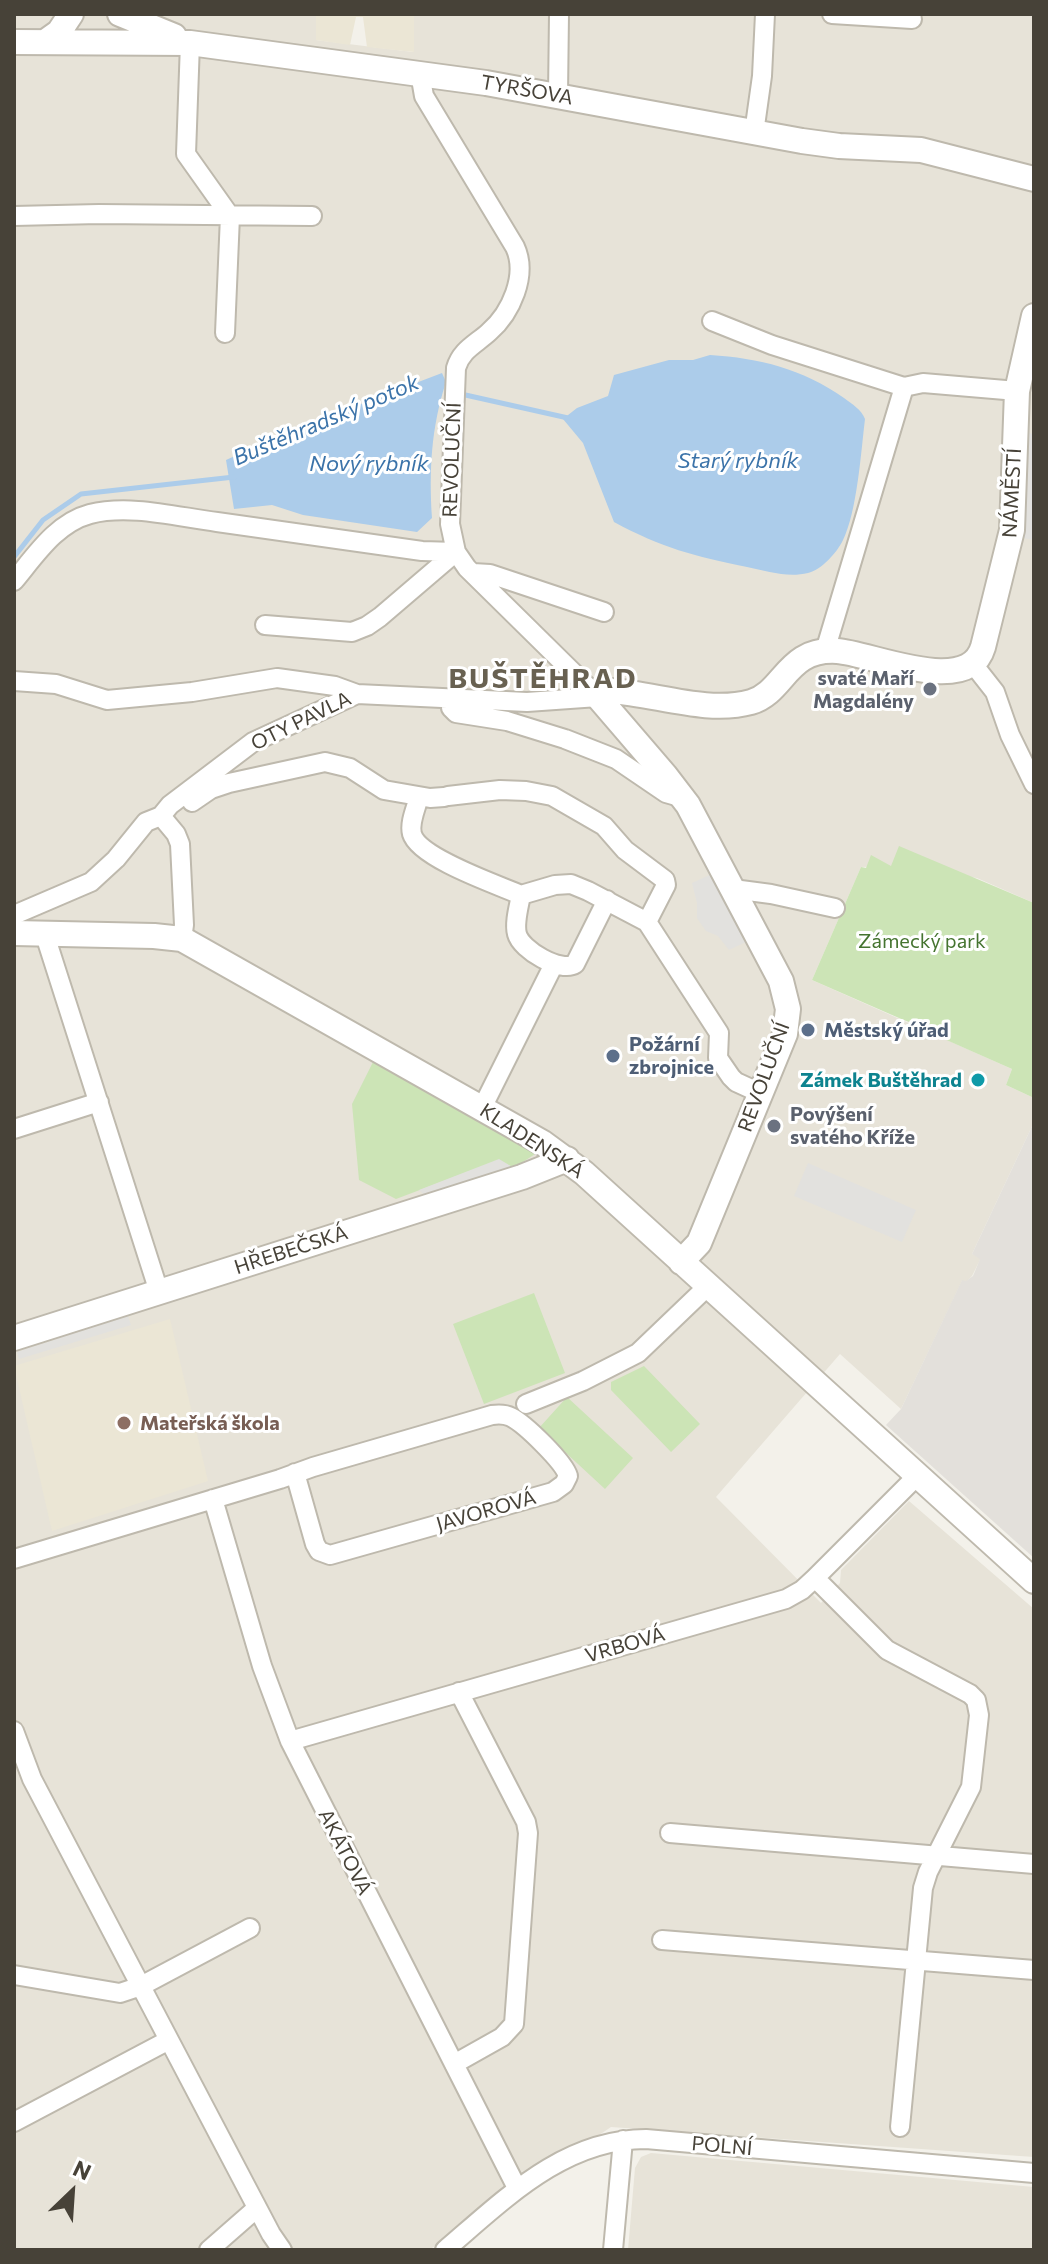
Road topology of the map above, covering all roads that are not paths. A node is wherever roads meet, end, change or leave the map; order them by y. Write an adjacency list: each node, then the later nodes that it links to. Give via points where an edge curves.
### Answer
1 (71, 14): 8 (street)
2 (559, 14): 11 (street)
3 (765, 14): 12 (street)
4 (832, 14): 6 (street)
5 (129, 16): 9 (street)
6 (912, 19)
7 (14, 42): 8 (street, TYRŠOVA)
8 (45, 42): 9 (street, TYRŠOVA)
9 (190, 43): 10 (street, TYRŠOVA); 15 (street, via 186,154)
10 (420, 73): 11 (street, TYRŠOVA); 22 (street, REVOLUČNÍ, via 424,96 521,265 506,311 461,356 456,368 449,510)
11 (558, 95): 12 (street, TYRŠOVA)
12 (754, 133): 13 (street, TYRŠOVA, via 839,146 910,148)
13 (1034, 179)
14 (14, 216): 15 (street)
15 (230, 216): 16 (street); 19 (street)
16 (312, 216)
17 (1034, 316): 21 (street, NÁMĚSTÍ)
18 (712, 321): 20 (street)
19 (225, 333)
20 (904, 387): 21 (street, via 923,383); 27 (street)
21 (1017, 391): 28 (street, NÁMĚSTÍ, via 1012,530 983,647)
22 (456, 552): 23 (street, REVOLUČNÍ); 24 (street, via 103,512 64,527); 26 (street, via 360,629)
23 (473, 573): 25 (street); 31 (street, REVOLUČNÍ)
24 (14, 581)
25 (604, 612)
26 (265, 625)
27 (825, 651): 28 (street, via 927,670); 31 (street, via 802,658 762,698 741,704 611,691)
28 (973, 664): 33 (street, via 995,692)
29 (14, 681): 30 (street, via 56,684 107,700 277,678)
30 (357, 694): 32 (street, OTY PAVLA); 36 (street, OTY PAVLA, via 253,742)
31 (598, 697): 32 (street, OTY PAVLA, via 527,702); 35 (street, REVOLUČNÍ)
32 (451, 698): 35 (street, via 456,713 507,721 565,739 616,759 666,793)
33 (1034, 784)
34 (419, 797): 36 (street, via 378,788 341,765 318,763 218,786 177,813); 38 (street, via 411,827 415,841 457,869); 42 (street, via 500,790 544,793 600,823 628,853 665,880)
35 (683, 798): 37 (street, REVOLUČNÍ)
36 (161, 816): 41 (street, OTY PAVLA, via 146,822 91,882); 45 (street, via 180,844)
37 (733, 889): 40 (street); 47 (street, REVOLUČNÍ, via 781,981 788,1009 785,1034)
38 (521, 895): 39 (street, via 567,884); 46 (street, via 518,938)
39 (607, 900): 42 (street); 46 (street, via 577,962 569,968)
40 (835, 908)
41 (14, 915)
42 (647, 922): 47 (street, via 719,1033 717,1054 731,1077)
43 (44, 932): 44 (street, KLADENSKÁ); 45 (street, KLADENSKÁ); 48 (street)
44 (14, 933)
45 (182, 939): 49 (street, KLADENSKÁ)
46 (554, 964): 49 (street)
47 (760, 1093): 52 (street, REVOLUČNÍ, via 699,1243)
48 (99, 1102): 50 (street); 54 (street)
49 (482, 1108): 51 (street, KLADENSKÁ)
50 (14, 1129)
51 (567, 1159): 52 (street, KLADENSKÁ); 54 (street, HŘEBEČSKÁ)
52 (681, 1262): 53 (street, KLADENSKÁ)
53 (708, 1286): 56 (street, via 638,1353); 58 (street, KLADENSKÁ)
54 (159, 1292): 55 (street, HŘEBEČSKÁ)
55 (14, 1338)
56 (526, 1404)
57 (295, 1473): 57 (street, JAVOROVÁ, via 498,1414 515,1419 568,1476 553,1492 330,1555 315,1544); 59 (street, JAVOROVÁ)
58 (918, 1475): 61 (street, VRBOVÁ); 62 (street, KLADENSKÁ)
59 (213, 1499): 60 (street, JAVOROVÁ); 65 (street, AKÁTOVÁ)
60 (14, 1559)
61 (815, 1578): 63 (street, VRBOVÁ, via 786,1599); 68 (street, via 887,1650 976,1700 971,1787)
62 (1034, 1581)
63 (459, 1692): 65 (street, VRBOVÁ); 77 (street, via 528,1833 514,2024 502,2037)
64 (14, 1731): 66 (street)
65 (290, 1741): 77 (street, AKÁTOVÁ)
66 (19, 1763): 75 (street)
67 (670, 1833): 68 (street)
68 (936, 1856): 69 (street); 72 (street, via 923,1888)
69 (1034, 1864)
70 (250, 1928): 75 (street)
71 (662, 1940): 72 (street)
72 (915, 1960): 73 (street); 79 (street)
73 (1034, 1970)
74 (14, 1975): 75 (street, via 113,1993)
75 (141, 1986): 76 (street)
76 (169, 2040): 78 (street); 83 (street)
77 (454, 2064): 82 (street, AKÁTOVÁ)
78 (14, 2122)
79 (900, 2127)
80 (623, 2140): 81 (street, POLNÍ); 82 (street, POLNÍ, via 573,2155); 88 (street)
81 (1034, 2173)
82 (517, 2188): 87 (street, POLNÍ)
83 (257, 2208): 84 (street); 86 (street)
84 (228, 2242): 85 (street)
85 (209, 2250)
86 (282, 2250)
87 (445, 2250)
88 (613, 2250)

